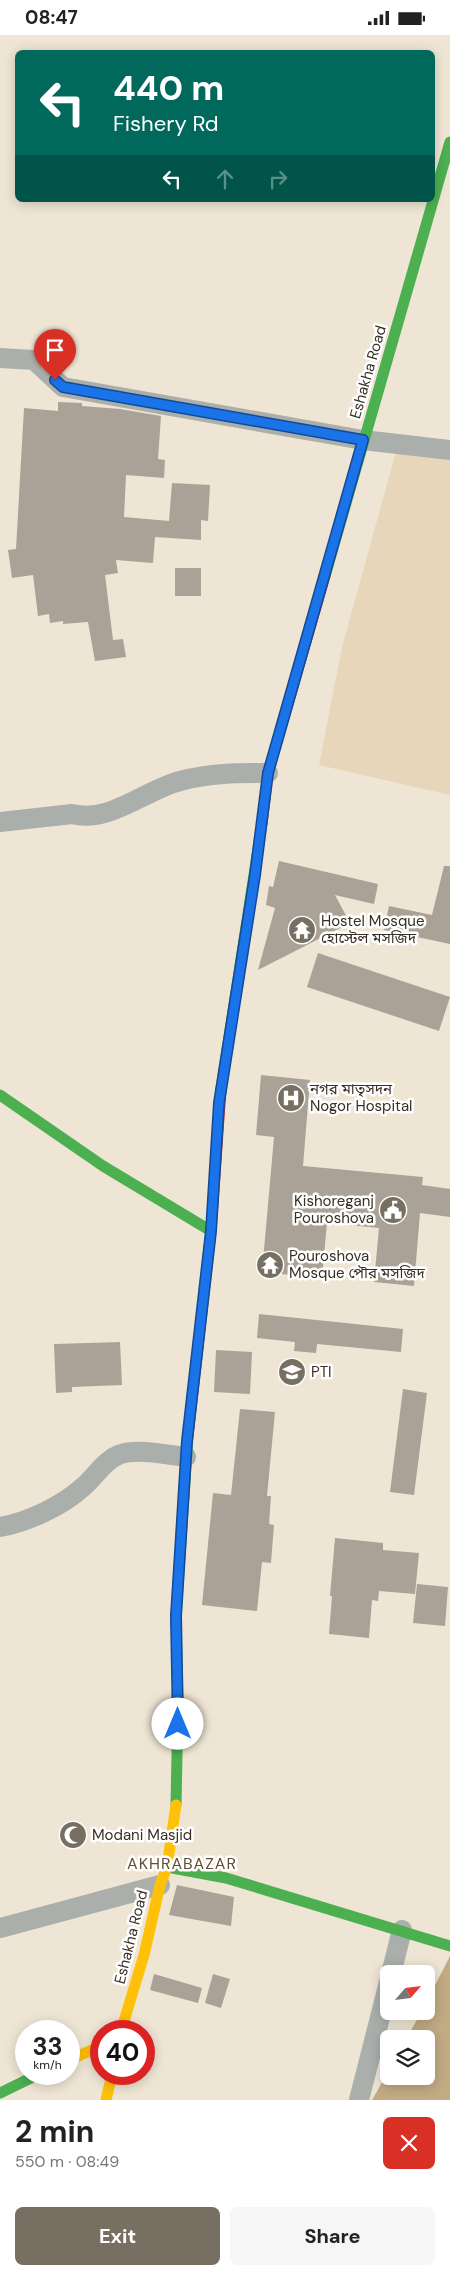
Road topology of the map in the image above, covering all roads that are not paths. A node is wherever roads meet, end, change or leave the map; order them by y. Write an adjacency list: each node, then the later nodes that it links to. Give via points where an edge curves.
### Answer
1 (450, 142): 2 (street, Eshakha Road)
2 (435, 193)
3 (432, 202): 5 (street, Eshakha Road)
4 (0, 358): 5 (street, via 34,360 63,387)
5 (363, 440): 6 (street); 7 (street, Eshakha Road)
6 (450, 450)
7 (268, 773): 8 (street, via 216,773 179,781 105,813); 10 (street, Eshakha Road, via 219,1103)
8 (0, 822)
9 (0, 1095): 10 (street, via 42,1127)
10 (211, 1231): 11 (street, Eshakha Road)
11 (186, 1457): 12 (street, via 128,1452 118,1455 82,1488 41,1514); 13 (street, Eshakha Road, via 176,1616 177,1796)
12 (0, 1527)
13 (163, 1876): 14 (street); 15 (street, via 226,1878); 19 (street, Eshakha Road)
14 (0, 1928)
15 (402, 1930): 16 (street); 17 (street)
16 (450, 1946)
17 (393, 1965)
18 (380, 2017): 24 (street)
19 (124, 2020)
20 (16, 2085): 22 (street)
21 (109, 2085): 23 (street)
22 (0, 2093)
23 (106, 2100)
24 (359, 2100)

